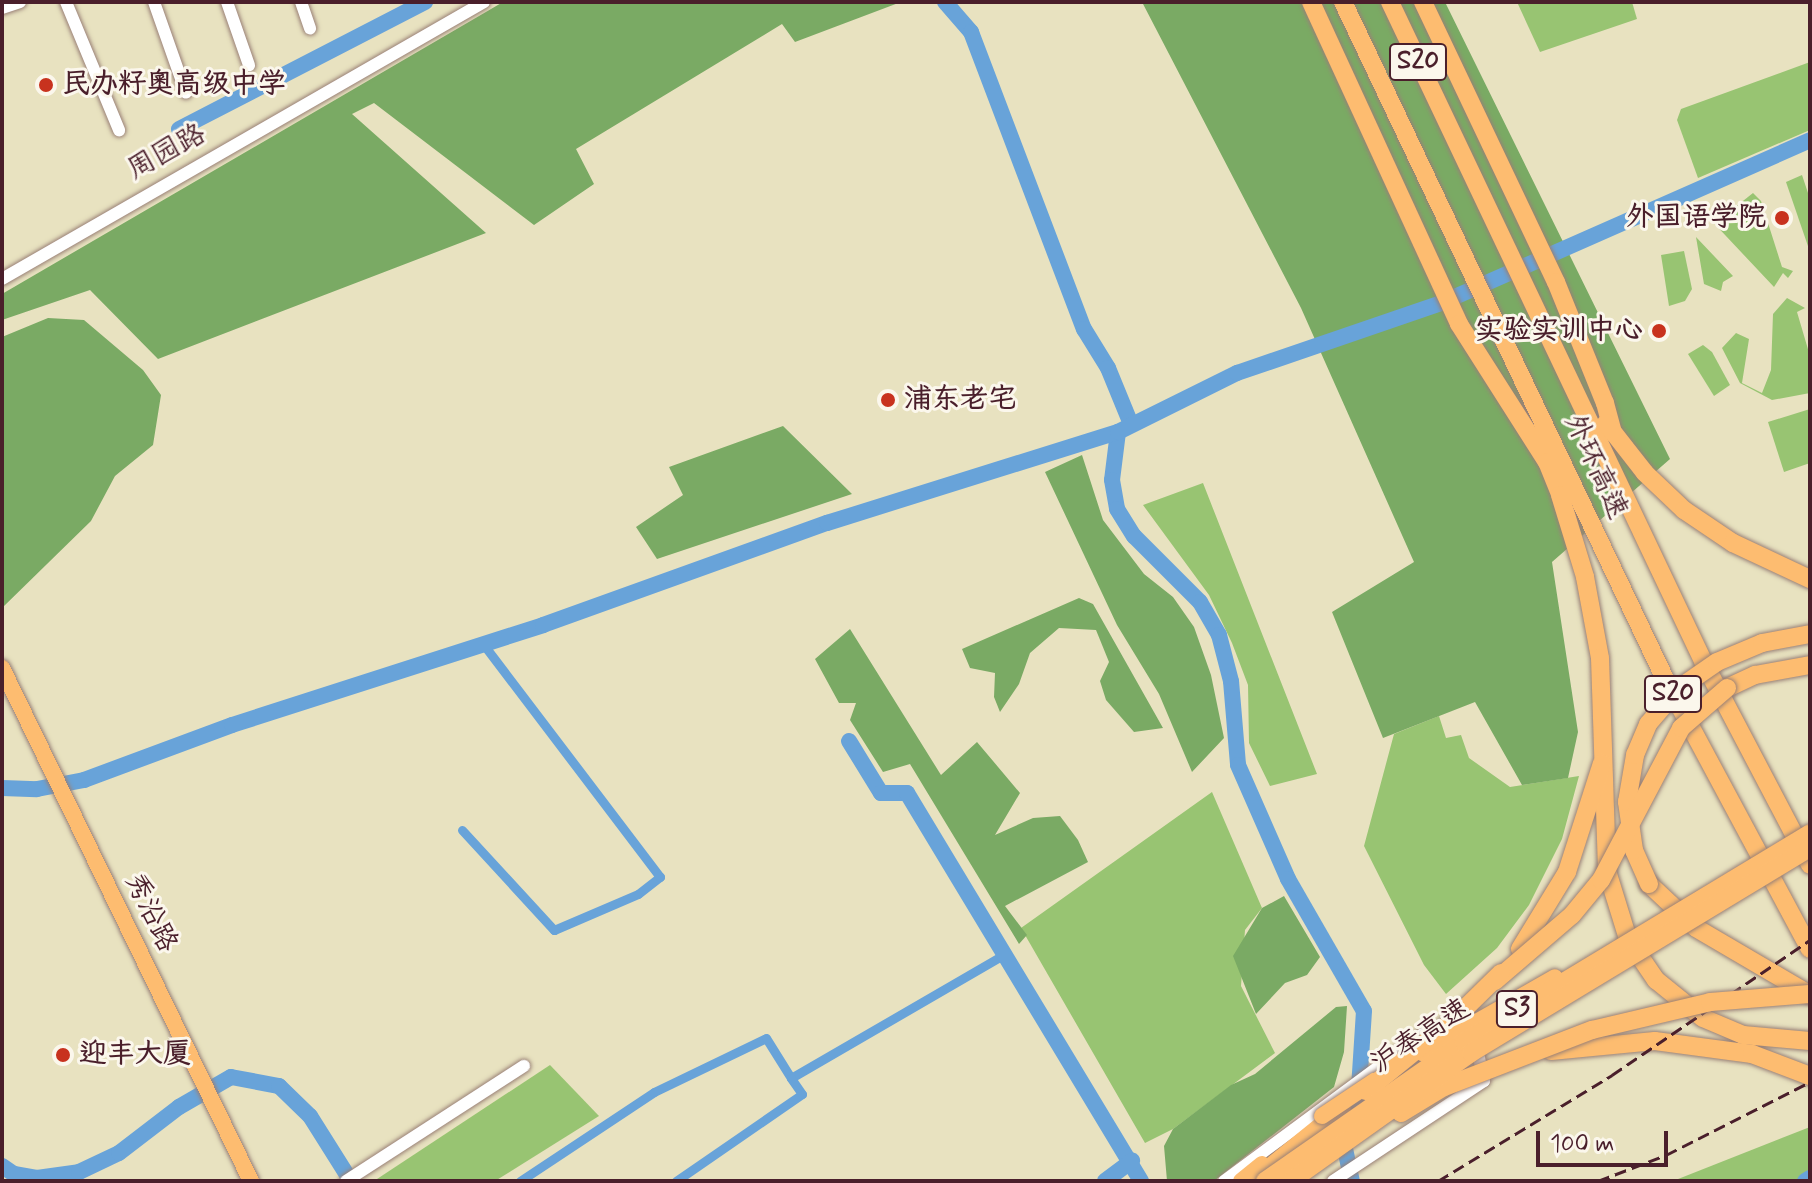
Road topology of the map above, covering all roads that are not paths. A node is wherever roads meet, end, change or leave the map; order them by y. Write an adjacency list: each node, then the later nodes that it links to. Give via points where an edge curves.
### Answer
1 (20, 2): 11 (street)
2 (66, 2): 15 (street)
3 (154, 2): 14 (street)
4 (227, 2): 13 (street)
5 (301, 2): 12 (street)
6 (484, 2): 16 (street, 周园路)
7 (1311, 2): 20 (highway, via 1459,324)
8 (1343, 2): 18 (highway, 外环高速 / S20)
9 (1390, 2): 17 (highway, 外环高速 / S20)
10 (1423, 2): 19 (highway, via 1556,282)
11 (2, 8)
12 (310, 28)
13 (249, 65)
14 (186, 93)
15 (119, 130)
16 (2, 279)
17 (1557, 354): 19 (highway, via 1574,367); 30 (highway, 外环高速 / S20, via 1703,661)
18 (1548, 433): 20 (highway); 31 (highway, 外环高速 / S20, via 1699,747)
19 (1613, 433): 21 (highway, via 1663,491 1708,528)
20 (1547, 462): 25 (highway, via 1594,620)
21 (1810, 579)
22 (1810, 634): 33 (highway, bridge, via 1762,643 1717,662 1678,689 1648,724 1632,763 1627,802 1634,850 1649,884 1685,920)
23 (1810, 665): 32 (highway, bridge, via 1755,675 1703,706 1681,728 1601,880 1572,915)
24 (2, 668): 39 (main road, 秀沿路)
25 (1604, 756): 32 (highway, bridge, via 1567,872); 34 (highway, via 1607,871 1613,901 1636,953 1669,992 1721,1027 1764,1039)
26 (1810, 825): 38 (main road, bridge)
27 (1810, 833): 29 (highway, bridge)
28 (1810, 851): 29 (highway, bridge); 45 (main road, bridge, via 1315,1158)
29 (1783, 857): 44 (highway, 沪奉高速 / S3, bridge, via 1464,1042); 45 (highway, 沪奉高速 / S3, bridge, via 1471,1053)
30 (1810, 865)
31 (1810, 949)
32 (1495, 981): 43 (highway, bridge)
33 (1810, 995): 35 (highway, bridge, via 1710,1002 1649,1014)
34 (1810, 1041)
35 (1501, 1064): 37 (highway, bridge, via 1560,1049 1655,1041 1752,1054); 46 (highway, bridge, via 1444,1087 1388,1120)
36 (524, 1066): 40 (street)
37 (1810, 1076)
38 (1321, 1112): 41 (street); 42 (main road); 47 (street, via 1453,1013 1477,1043 1484,1081)
39 (251, 1181)
40 (346, 1181)
41 (1224, 1181)
42 (1241, 1181)
43 (1253, 1181)
44 (1265, 1181)
45 (1288, 1181)
46 (1305, 1181)
47 (1333, 1181)

